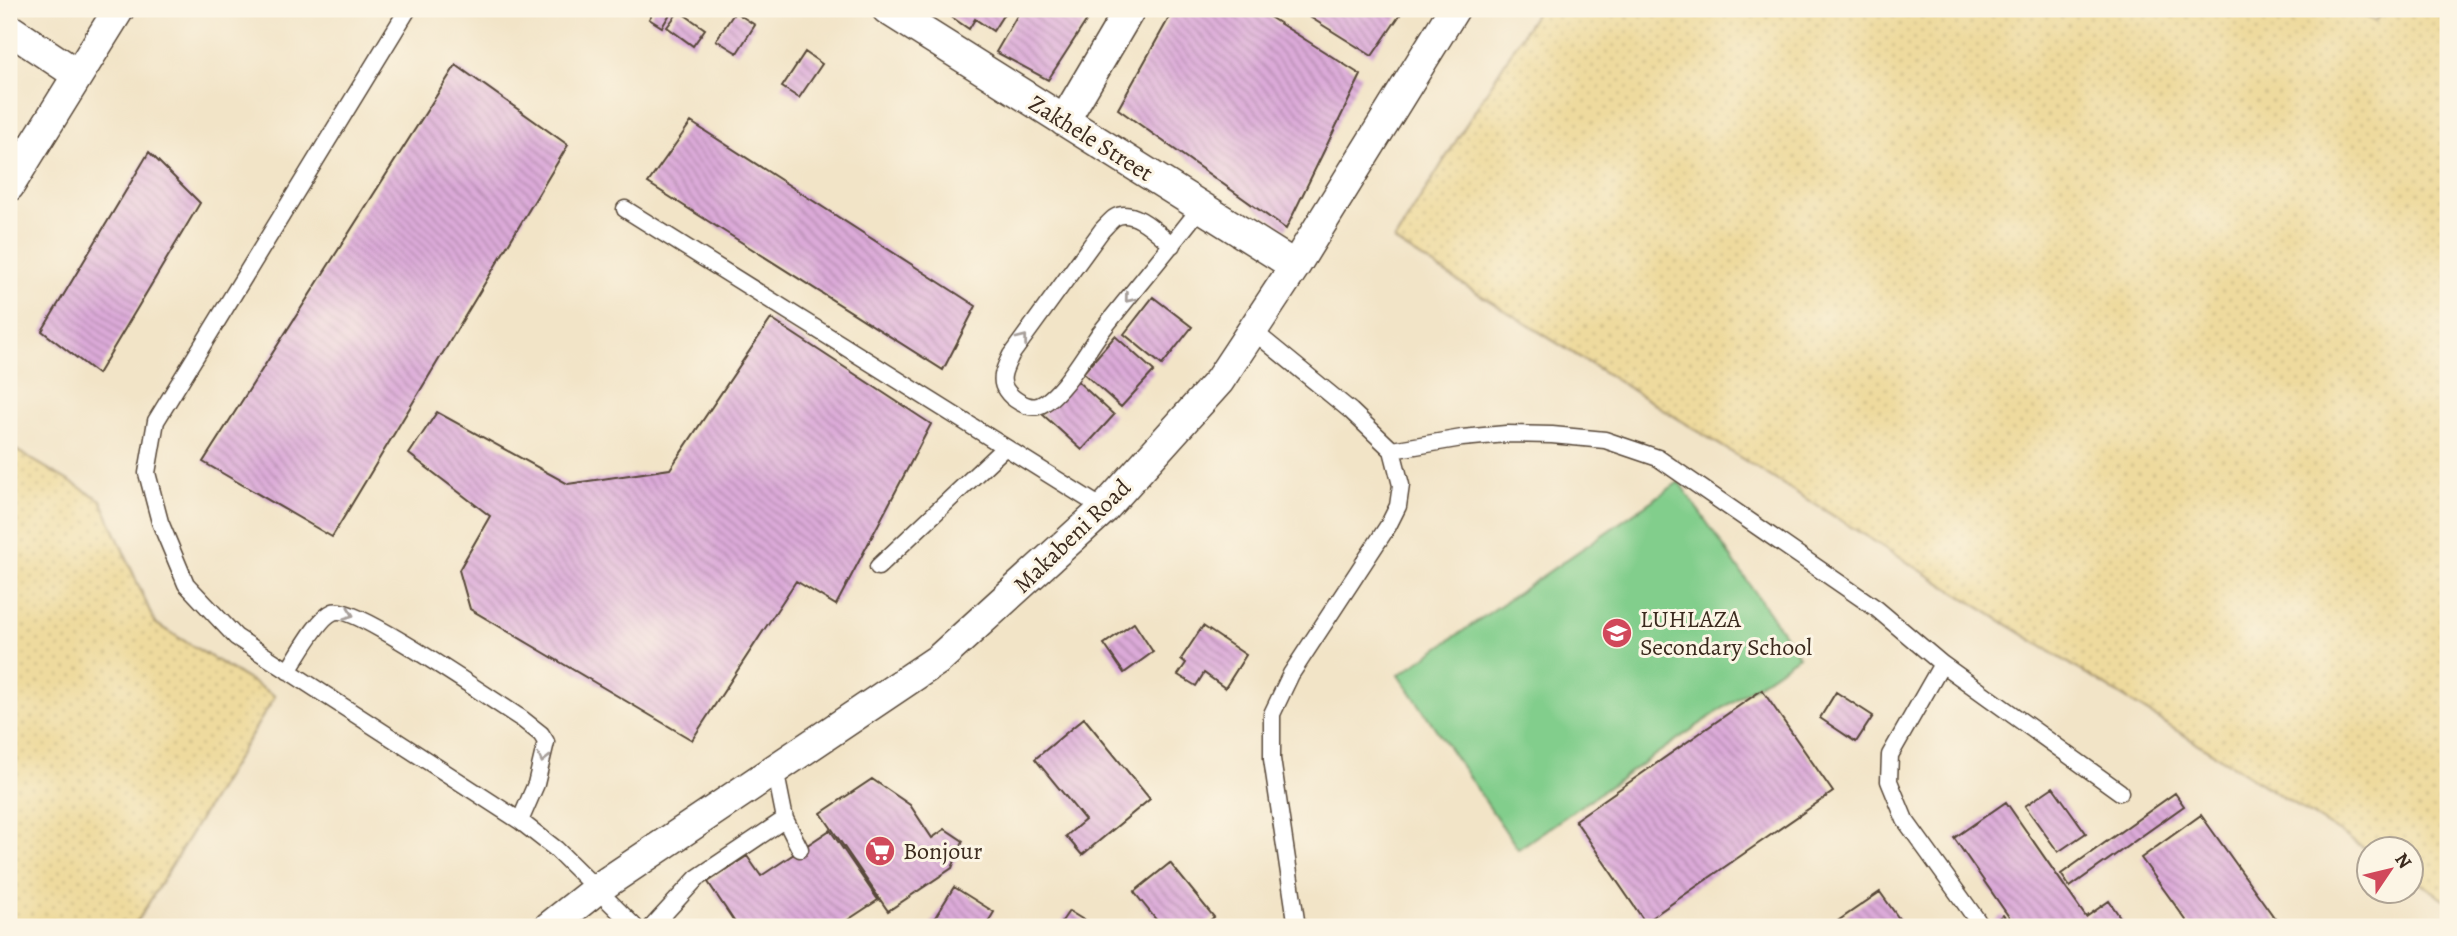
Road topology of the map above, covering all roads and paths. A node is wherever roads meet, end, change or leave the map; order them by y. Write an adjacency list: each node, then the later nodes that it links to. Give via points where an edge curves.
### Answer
1 (118, 9): 7 (street)
2 (408, 9): 20 (lane, via 156,421 147,474 160,522 186,584 236,637)
3 (887, 9): 8 (street, Zakhele Street)
4 (1130, 9): 8 (street)
5 (1454, 9): 13 (street, Makabeni Road)
6 (9, 29): 7 (street)
7 (78, 75): 9 (street)
8 (1064, 121): 10 (street, Zakhele Street)
9 (9, 186)
10 (1201, 207): 12 (lane); 13 (street, Zakhele Street)
11 (625, 209): 15 (lane)
12 (1172, 245): 12 (lane, one-way to 12, via 1046,402 1024,405 1006,391 1003,373 1011,355 1113,219 1122,215 1140,220)
13 (1295, 266): 14 (street, Makabeni Road)
14 (1252, 330): 16 (lane); 17 (street, Makabeni Road, via 1219,381)
15 (1004, 448): 17 (lane); 18 (lane)
16 (1392, 450): 19 (lane, via 1462,438 1552,435 1605,440 1658,458 1877,609); 31 (lane, via 1401,485 1398,506 1291,674 1272,715 1272,759)
17 (1104, 509): 21 (street, Makabeni Road, via 939,659)
18 (878, 567)
19 (1942, 664): 22 (lane); 27 (lane, via 1890,755 1889,781 1905,820)
20 (288, 671): 24 (lane); 24 (lane, one-way to 24, via 325,616 338,610 380,628 522,719 546,742)
21 (775, 769): 23 (lane); 26 (street, Makabeni Road)
22 (2120, 792)
23 (785, 819): 25 (lane); 30 (lane, via 697,878)
24 (520, 821): 26 (lane)
25 (800, 849)
26 (597, 889): 28 (street, Makabeni Road); 29 (lane)
27 (1977, 920)
28 (549, 927)
29 (635, 927)
30 (652, 927)
31 (1297, 927)

